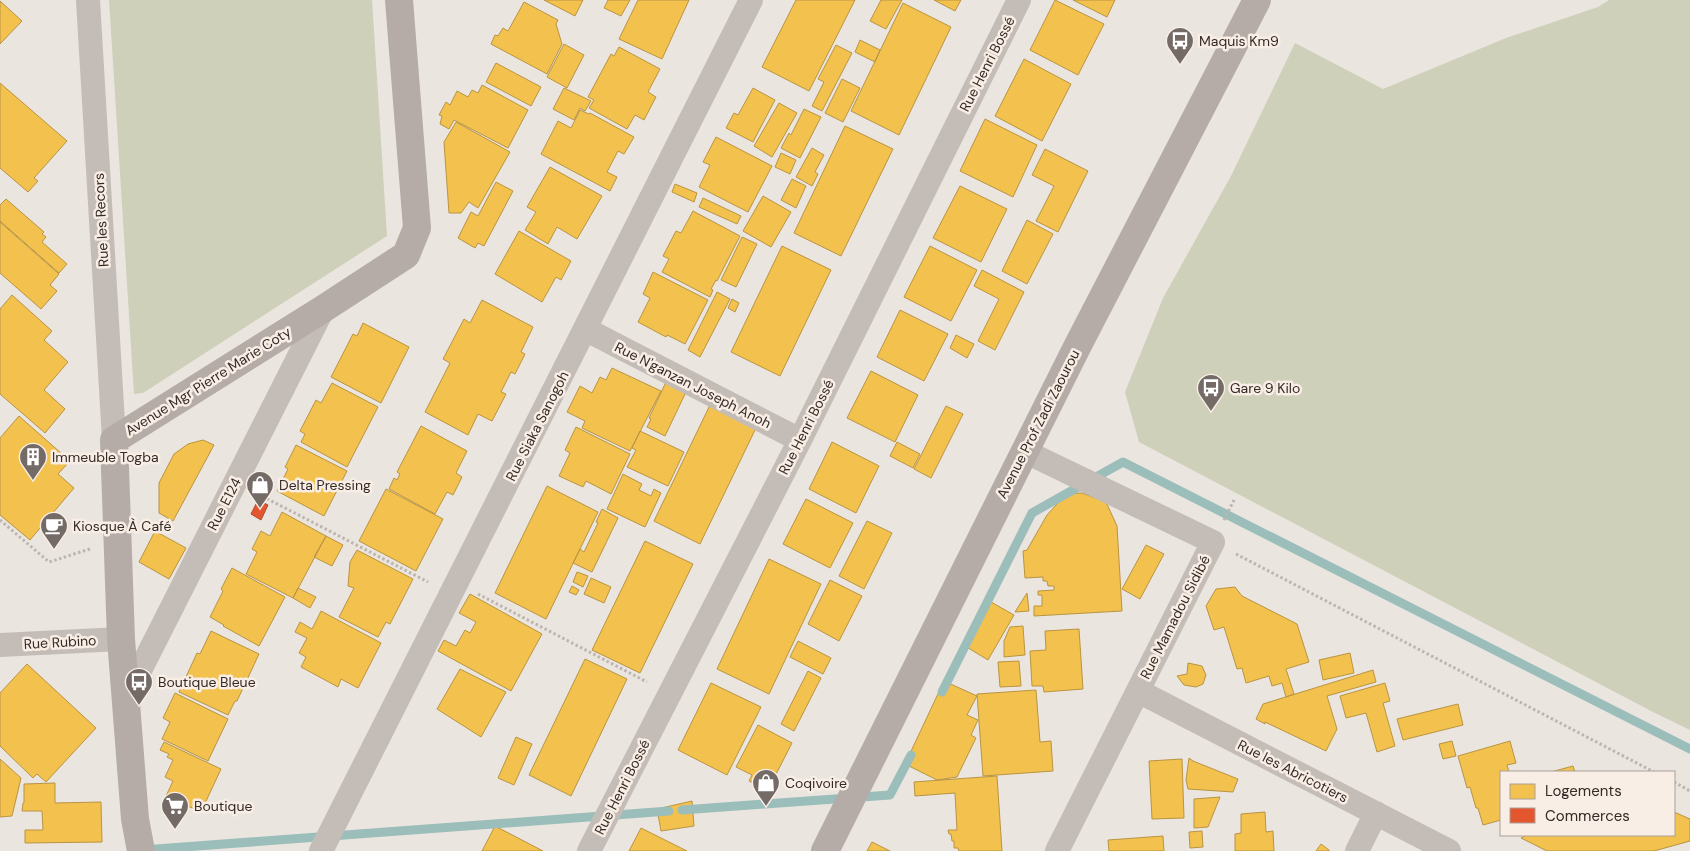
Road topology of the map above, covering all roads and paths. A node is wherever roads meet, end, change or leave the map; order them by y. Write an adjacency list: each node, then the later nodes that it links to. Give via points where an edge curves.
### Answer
1 (88, 0): 8 (street, Rue les Recors)
2 (398, 0): 6 (street, Avenue Mgr Pierre Marie Coty, via 417,228 406,255)
3 (751, 0): 7 (street, Rue Siaka Sanogoh)
4 (1019, 0): 9 (street, Rue Henri Bossé)
5 (1257, 0): 10 (street, Avenue Prof Zadi Zaourou)
6 (323, 309): 8 (street, Avenue Mgr Pierre Marie Coty); 11 (street, Rue E124)
7 (586, 329): 9 (street, Rue N'ganzan Joseph Anoh); 15 (street, Rue Siaka Sanogoh)
8 (114, 440): 13 (street, Avenue Mgr Pierre Marie Coty)
9 (800, 440): 19 (street, Rue Henri Bossé)
10 (1024, 451): 14 (street, Rue Mamadou Sidibé); 28 (street, Avenue Prof Zadi Zaourou)
11 (235, 482): 15 (path); 20 (street, Rue E124)
12 (0, 520): 13 (path, via 49,562)
13 (118, 541): 16 (street, Avenue Mgr Pierre Marie Coty)
14 (1213, 542): 18 (street, Rue Mamadou Sidibé); 21 (path)
15 (454, 589): 19 (path); 26 (street, Rue Siaka Sanogoh)
16 (121, 639): 17 (street, Rue Rubino); 20 (street, Avenue Mgr Pierre Marie Coty)
17 (0, 645)
18 (1138, 691): 24 (street, Rue les Abricotiers); 29 (street, Rue Mamadou Sidibé)
19 (670, 694): 27 (street, Rue Henri Bossé)
20 (125, 700): 25 (street, Avenue Mgr Pierre Marie Coty)
21 (1652, 771)
22 (1675, 783): 23 (path)
23 (1690, 791)
24 (1376, 814): 30 (street); 31 (street, Rue les Abricotiers)
25 (141, 851)
26 (321, 851)
27 (589, 851)
28 (825, 851)
29 (1057, 851)
30 (1357, 851)
31 (1449, 851)

